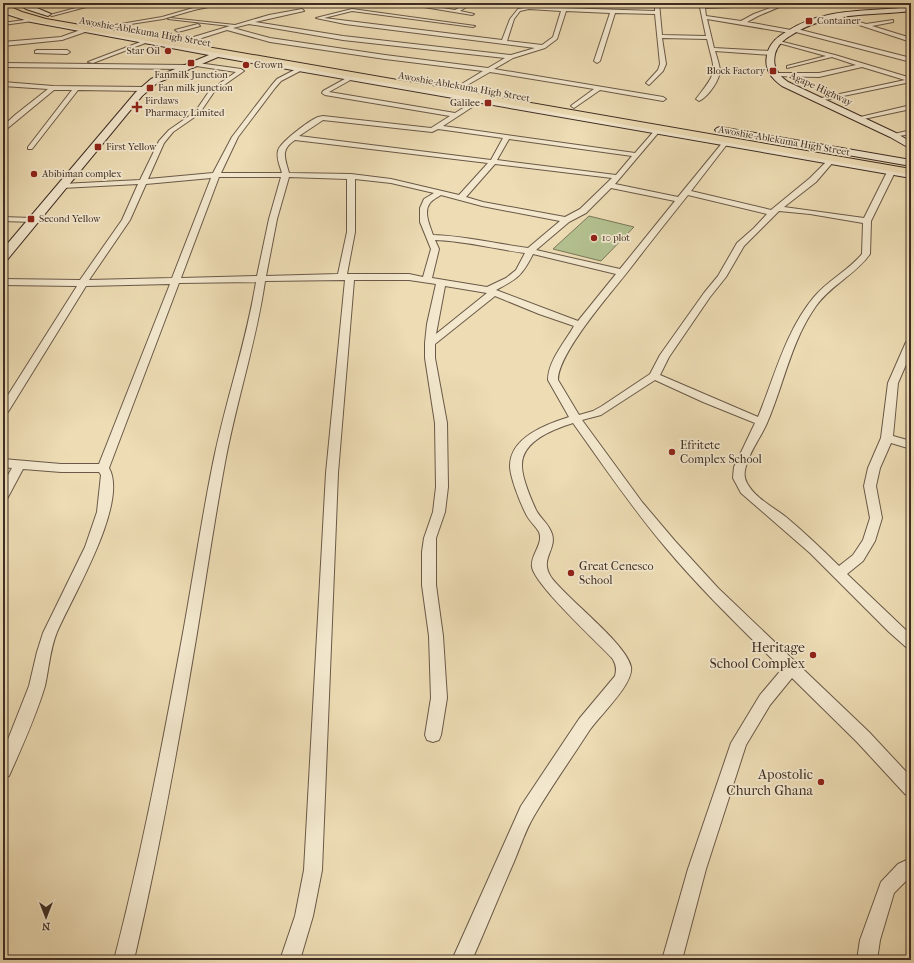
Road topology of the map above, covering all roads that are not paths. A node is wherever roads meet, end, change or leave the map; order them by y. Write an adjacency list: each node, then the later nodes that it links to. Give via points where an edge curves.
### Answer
1 (14, 3): 42 (main road, Awoshie-Ablekuma High Street, via 41,15)
2 (20, 3): 22 (street, Awoshie-Ablekuma High Street)
3 (98, 3): 22 (street)
4 (471, 3): 18 (street)
5 (657, 3): 20 (street)
6 (743, 3): 9 (street, via 734,6)
7 (787, 3): 30 (street)
8 (412, 4): 18 (street)
9 (702, 5): 24 (street)
10 (3, 6): 34 (main road, Awoshie-Ablekuma High Street, via 19,14)
11 (225, 6): 25 (street, via 211,5)
12 (334, 8): 14 (street)
13 (302, 10): 29 (street)
14 (352, 10): 36 (street, via 317,18); 37 (street)
15 (564, 10): 19 (street); 48 (street, via 518,10); 53 (street, via 556,36)
16 (911, 10): 23 (street)
17 (3, 11): 26 (street, Awoshie-Ablekuma High Street)
18 (456, 11): 21 (street)
19 (613, 12): 20 (street); 69 (street)
20 (657, 13): 43 (street)
21 (472, 14)
22 (52, 15): 35 (street, Awoshie-Ablekuma High Street)
23 (837, 16): 33 (street); 41 (street, via 813,20)
24 (706, 17): 30 (street); 45 (street, via 704,22)
25 (163, 18): 28 (street); 35 (street)
26 (31, 20): 31 (street); 34 (street, Awoshie-Ablekuma High Street)
27 (891, 21): 33 (street)
28 (205, 22): 32 (street); 40 (street)
29 (248, 22): 32 (street); 44 (street)
30 (742, 23): 41 (street)
31 (3, 24)
32 (239, 25): 38 (street)
33 (864, 25): 47 (street)
34 (64, 26): 39 (street, Awoshie-Ablekuma High Street); 52 (main road, Awoshie-Ablekuma High Street)
35 (111, 26): 42 (street, Awoshie-Ablekuma High Street)
36 (366, 26): 44 (street); 48 (street)
37 (473, 26)
38 (229, 29): 46 (street); 80 (street, via 270,40)
39 (86, 30): 50 (street, Awoshie-Ablekuma High Street); 51 (street, via 62,38)
40 (178, 30)
41 (791, 31): 49 (street); 54 (street)
42 (154, 35): 46 (street, Awoshie-Ablekuma High Street); 60 (main road, Awoshie-Ablekuma High Street)
43 (660, 36): 45 (street); 86 (street, via 662,67)
44 (343, 38): 66 (street)
45 (709, 38): 55 (street)
46 (189, 40): 77 (street, Awoshie-Ablekuma High Street)
47 (911, 40)
48 (504, 41): 53 (street)
49 (777, 41): 59 (street); 63 (street)
50 (145, 42): 52 (street, Awoshie-Ablekuma High Street); 70 (street)
51 (3, 44)
52 (167, 44): 60 (main road, Awoshie-Ablekuma High Street); 65 (street, Awoshie-Ablekuma High Street)
53 (542, 46): 66 (street)
54 (863, 47): 56 (street); 67 (street)
55 (711, 49): 58 (street); 62 (street)
56 (848, 51)
57 (37, 52): 64 (street, via 67,52)
58 (747, 52): 59 (street); 62 (street)
59 (771, 53): 82 (street, Agape Highway, via 770,67)
60 (230, 54): 65 (street); 65 (street); 77 (main road, Awoshie-Ablekuma High Street); 79 (street, Awoshie-Ablekuma High Street); 85 (main road, Awoshie-Ablekuma High Street)
61 (840, 54): 63 (street)
62 (714, 56): 94 (street, via 716,76)
63 (833, 56): 75 (street); 78 (street)
64 (62, 57)
65 (207, 57): 74 (street); 76 (street)
66 (511, 57): 80 (street)
67 (911, 60)
68 (56, 61): 73 (street)
69 (597, 61)
70 (92, 62)
71 (3, 64): 72 (street)
72 (24, 65): 73 (street); 81 (street)
73 (51, 65): 76 (street)
74 (198, 65): 83 (street); 122 (street, via 241,71 219,84 197,113 165,137)
75 (862, 65): 82 (street, via 819,75); 96 (street, via 910,81)
76 (185, 67): 83 (street)
77 (340, 67): 88 (street, Awoshie-Ablekuma High Street); 97 (main road, Awoshie-Ablekuma High Street)
78 (789, 67)
79 (300, 69): 84 (street, Awoshie-Ablekuma High Street); 119 (street, via 273,86 235,137)
80 (489, 70): 88 (street); 92 (street)
81 (8, 73)
82 (774, 75): 96 (street, Agape Highway, via 785,84)
83 (168, 76): 91 (street)
84 (352, 77): 85 (street, Awoshie-Ablekuma High Street); 100 (street, via 325,93)
85 (380, 81): 95 (street, Awoshie-Ablekuma High Street); 97 (main road, Awoshie-Ablekuma High Street)
86 (649, 83)
87 (3, 84): 89 (street)
88 (462, 86): 98 (street, Awoshie-Ablekuma High Street)
89 (53, 88): 90 (street); 103 (street)
90 (78, 88): 91 (street); 111 (street)
91 (146, 88): 124 (street, via 126,108)
92 (598, 89): 93 (street); 98 (street)
93 (663, 99)
94 (699, 99)
95 (480, 100): 100 (street); 104 (street, Awoshie-Ablekuma High Street)
96 (821, 100): 101 (street, Agape Highway)
97 (529, 104): 113 (main road, Awoshie-Ablekuma High Street); 118 (main road, Awoshie-Ablekuma High Street)
98 (574, 106): 113 (street, Awoshie-Ablekuma High Street)
99 (911, 108): 101 (street)
100 (456, 115): 102 (street)
101 (859, 118): 106 (street, Agape Highway)
102 (439, 127): 107 (street); 108 (street, via 428,130 323,118 318,119)
103 (3, 130)
104 (657, 132): 109 (street, Awoshie-Ablekuma High Street); 112 (street)
105 (911, 132): 106 (street)
106 (893, 135): 110 (street, Agape Highway)
107 (507, 136): 112 (street); 114 (street)
108 (295, 138): 114 (street); 117 (street, via 281,150)
109 (725, 143): 113 (street, Awoshie-Ablekuma High Street); 126 (street)
110 (911, 146)
111 (30, 148)
112 (637, 155): 121 (street)
113 (833, 155): 115 (main road, Awoshie-Ablekuma High Street); 116 (street, Awoshie-Ablekuma High Street); 129 (street, via 813,180)
114 (493, 162): 121 (street); 127 (street)
115 (911, 164)
116 (891, 172): 118 (street, Awoshie-Ablekuma High Street); 133 (street)
117 (286, 174): 119 (street); 120 (street); 140 (street, via 273,219)
118 (911, 174)
119 (216, 175): 122 (street); 141 (street)
120 (351, 176): 125 (street, via 392,181); 138 (street, via 351,232)
121 (618, 178): 123 (street)
122 (143, 182): 124 (street); 144 (street, via 126,220)
123 (609, 185): 128 (street); 132 (street, via 582,211)
124 (62, 186): 131 (street)
125 (440, 192): 127 (street); 134 (street, via 427,201 424,208 424,222)
126 (685, 192): 128 (street); 129 (street)
127 (460, 199): 132 (street)
128 (679, 200): 137 (street)
129 (775, 211): 133 (street); 149 (street, via 740,245 722,277 664,357)
130 (3, 219): 131 (street)
131 (32, 220): 136 (street)
132 (566, 220): 135 (street)
133 (867, 221): 152 (street, via 866,254 828,286 807,313 787,352)
134 (431, 237): 135 (street, via 454,238); 139 (street, via 435,249)
135 (530, 251): 137 (street); 145 (street, via 524,266 516,275)
136 (3, 257)
137 (622, 272): 146 (street)
138 (346, 277): 139 (street, via 394,276); 140 (street); 167 (street, via 332,473 313,870 309,900)
139 (427, 279): 143 (street)
140 (261, 280): 141 (street); 166 (street, via 256,312 218,467 145,874)
141 (174, 281): 144 (street); 157 (street)
142 (3, 282): 144 (street)
143 (441, 282): 145 (street); 148 (street)
144 (83, 283): 150 (street)
145 (491, 292): 146 (street); 148 (street)
146 (580, 325): 151 (street, via 564,349 553,374 555,386)
147 (911, 342): 153 (street, via 891,388)
148 (430, 343): 162 (street, via 430,358 441,423 442,487 440,512 430,538 429,552 429,585 436,636 439,698)
149 (654, 376): 151 (street, via 597,413); 152 (street)
150 (3, 412)
151 (575, 418): 161 (street, via 638,505 670,544 713,592); 168 (street, via 529,440 519,452 516,466 531,513 546,534 546,544 539,567 558,594 617,654 624,664 624,671 621,679 585,724 526,812)
152 (762, 422): 159 (street, via 741,464 739,479 755,499)
153 (887, 438): 154 (street); 159 (street, via 874,468 870,486 876,518 868,541 858,558)
154 (911, 445)
155 (3, 463): 156 (street)
156 (19, 465): 157 (street); 158 (street)
157 (103, 468): 163 (street, via 107,475 107,485 103,512 92,546 50,633 37,686)
158 (3, 496)
159 (840, 573): 160 (street)
160 (911, 643)
161 (791, 669): 164 (street, via 863,737); 169 (street, via 765,700 739,743 697,869)
162 (433, 735)
163 (3, 771)
164 (911, 789)
165 (911, 867): 170 (street, via 904,870 887,888 870,940)
166 (124, 960)
167 (290, 960)
168 (462, 960)
169 (672, 960)
170 (867, 960)

